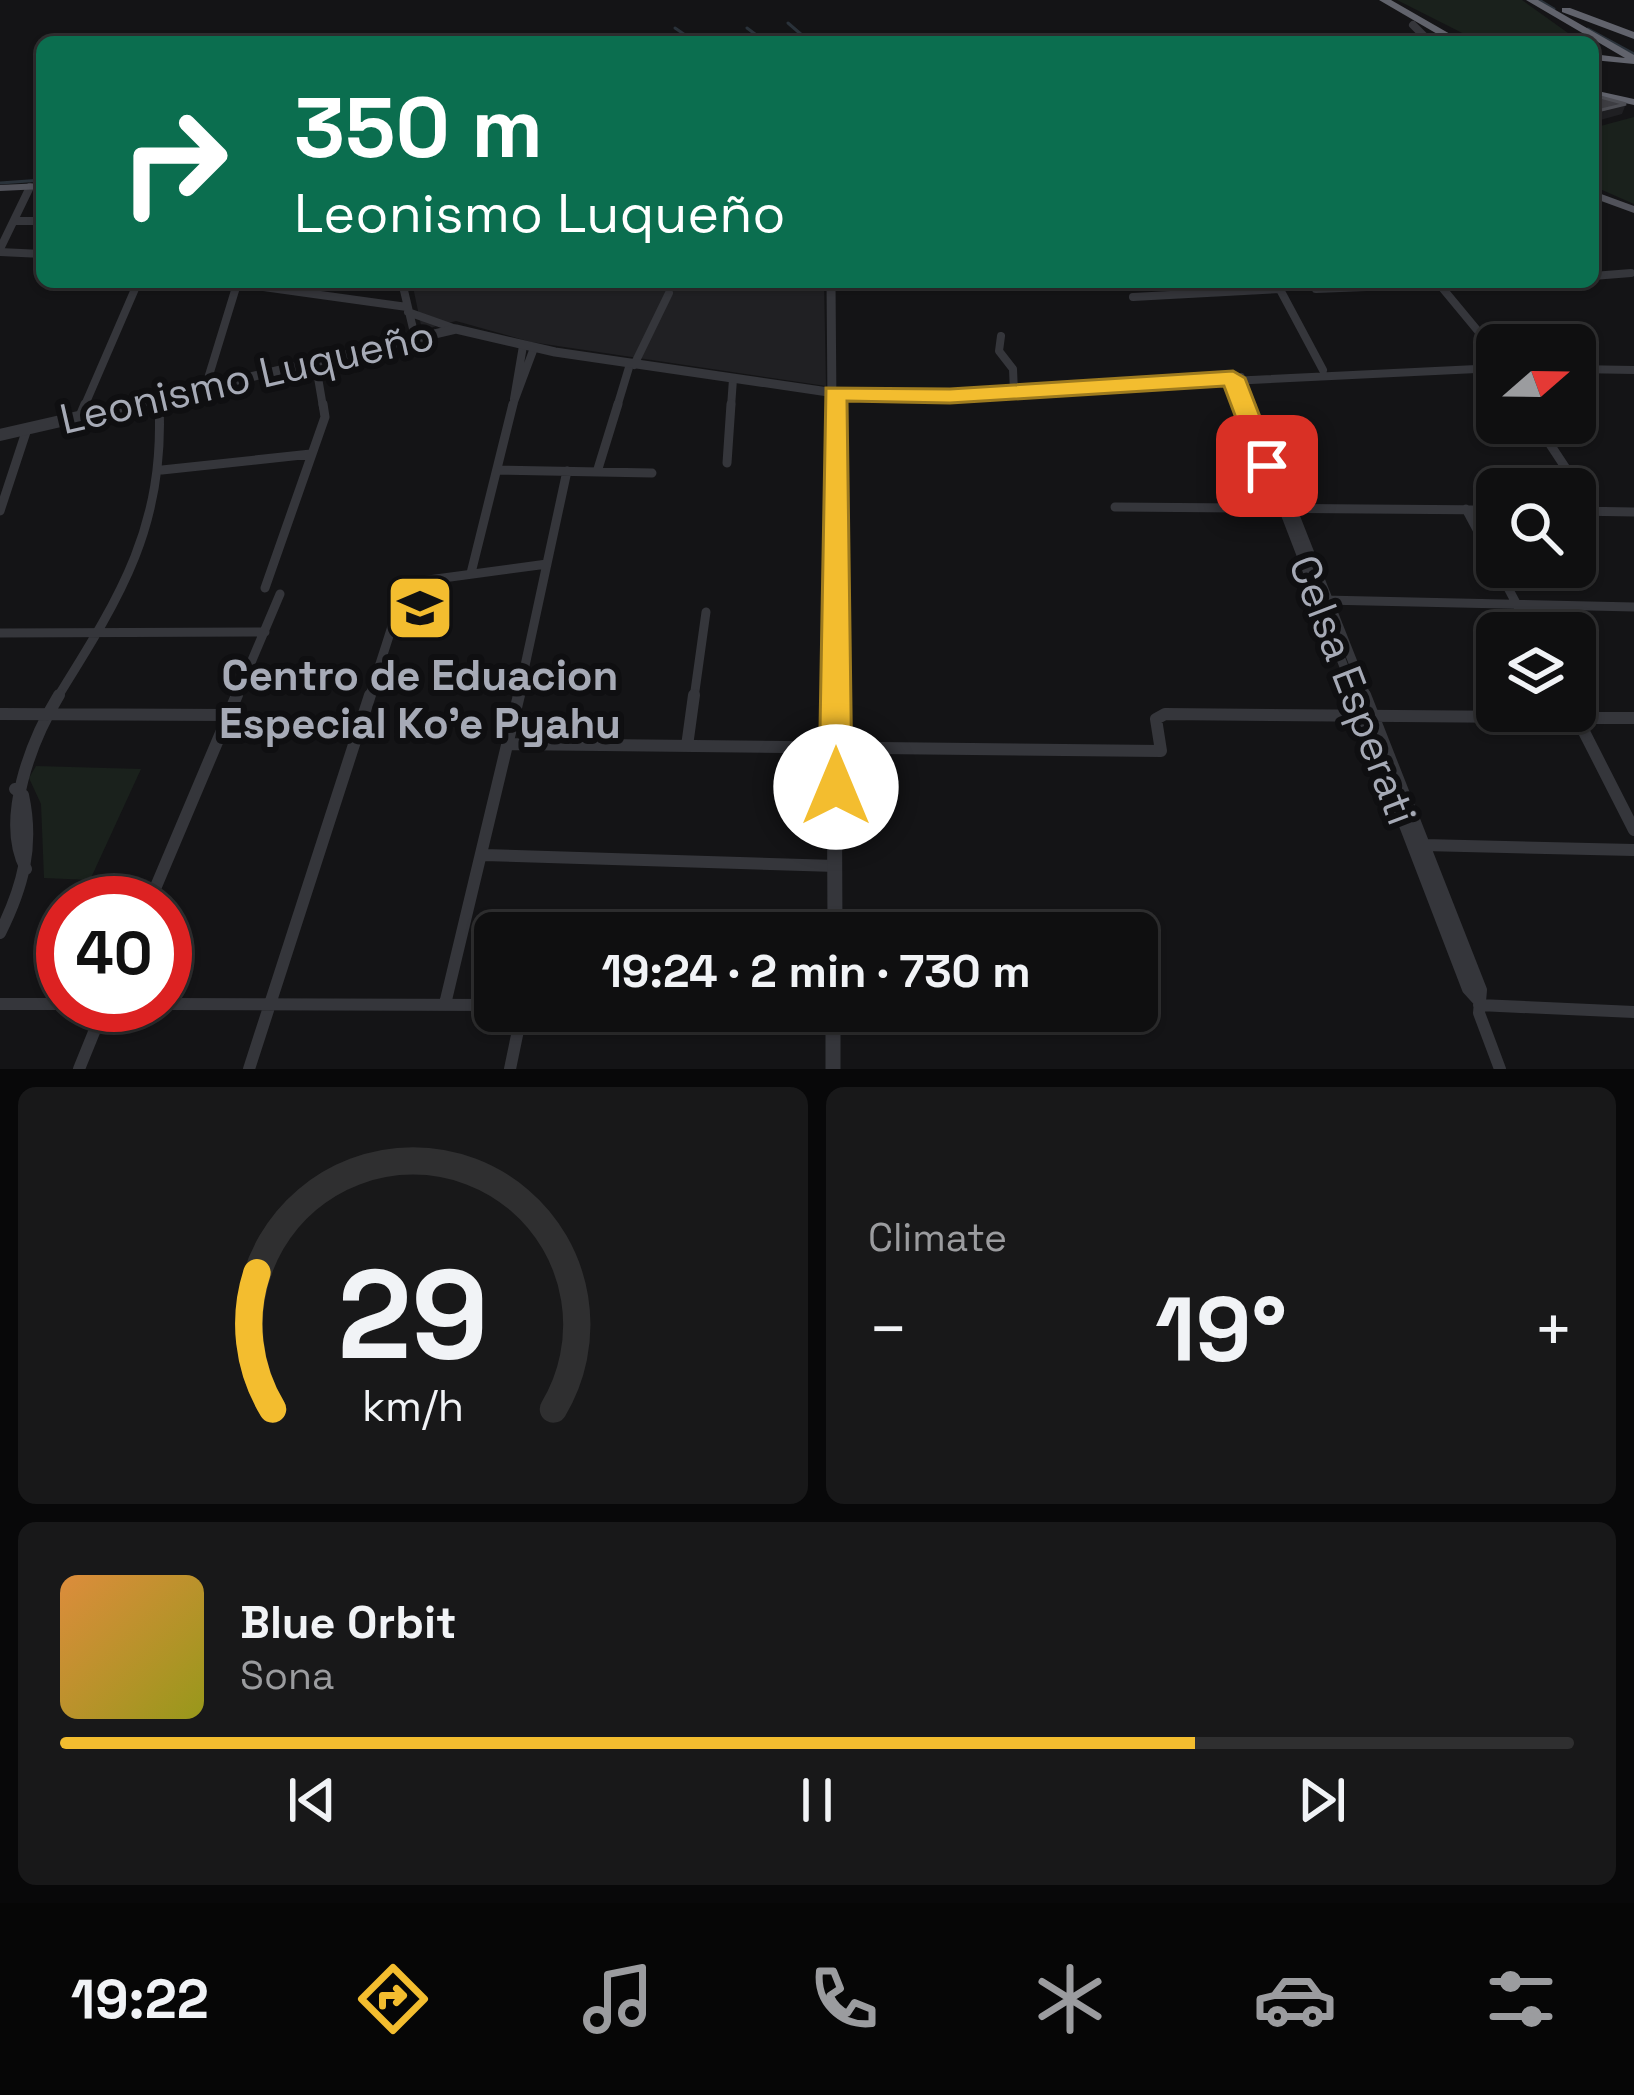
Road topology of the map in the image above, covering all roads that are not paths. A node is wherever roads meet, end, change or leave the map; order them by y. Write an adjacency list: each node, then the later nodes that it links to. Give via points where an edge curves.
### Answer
1 (1373, 0): 6 (highway)
2 (1384, 0): 10 (highway)
3 (1531, 0): 7 (highway)
4 (1549, 0): 5 (highway)
5 (1562, 8): 13 (highway); 15 (highway)
6 (1413, 25): 8 (street); 9 (highway)
7 (1576, 28): 11 (highway); 12 (highway)
8 (1424, 36)
9 (1434, 36)
10 (1448, 36)
11 (1582, 36)
12 (1590, 36)
13 (1634, 36)
14 (1599, 41): 17 (highway)
15 (1634, 49)
16 (1599, 58): 17 (highway)
17 (1634, 62)
18 (1599, 90): 20 (highway)
19 (1599, 91): 20 (highway)
20 (1634, 100)
21 (36, 186): 22 (main road); 25 (street)
22 (0, 188)
23 (1599, 198): 24 (main road)
24 (1634, 210)
25 (14, 220): 26 (street); 27 (street)
26 (36, 221)
27 (0, 250): 28 (street)
28 (36, 253)
29 (1631, 273): 30 (street)
30 (1599, 275)
31 (136, 288): 61 (street)
32 (231, 288): 57 (street)
33 (280, 288): 43 (street)
34 (403, 288): 43 (street)
35 (831, 288): 59 (street)
36 (1242, 288): 42 (street)
37 (1280, 288): 53 (street)
38 (1357, 288): 40 (street)
39 (1442, 288): 45 (street)
40 (1316, 290)
41 (669, 293): 50 (street)
42 (1133, 297)
43 (407, 310): 44 (street); 47 (street)
44 (456, 328): 47 (street, Leonismo Luqueño); 48 (street, Leonismo Luqueño)
45 (1476, 329)
46 (1001, 336): 58 (street)
47 (415, 337): 49 (street, Leonismo Luqueño)
48 (528, 347): 50 (street, Leonismo Luqueño); 67 (street)
49 (315, 360): 57 (street, Leonismo Luqueño); 64 (street, via 325,417)
50 (632, 365): 56 (street, Leonismo Luqueño); 69 (street)
51 (1476, 368): 53 (street, Leonismo Luqueño)
52 (1596, 369): 54 (street)
53 (1323, 370): 55 (street, Leonismo Luqueño)
54 (1634, 370)
55 (1237, 378): 58 (street, Leonismo Luqueño); 74 (street, Celsa Esperati)
56 (733, 379): 59 (street, Leonismo Luqueño); 65 (street)
57 (206, 385): 60 (street, Leonismo Luqueño)
58 (1014, 392): 59 (street, Leonismo Luqueño)
59 (835, 393): 100 (street)
60 (159, 397): 61 (street, Leonismo Luqueño); 66 (street)
61 (80, 416): 62 (street, Leonismo Luqueño)
62 (27, 429): 63 (street, Leonismo Luqueño); 75 (street)
63 (0, 435)
64 (311, 454): 66 (street); 80 (street)
65 (727, 463)
66 (163, 470): 89 (street, via 143,546)
67 (497, 470): 68 (street); 79 (street)
68 (567, 471): 69 (street); 78 (street)
69 (597, 472): 70 (street)
70 (652, 473)
71 (1115, 507): 74 (street)
72 (1466, 509): 73 (street); 74 (street); 83 (street)
73 (1476, 509)
74 (1288, 510): 82 (street, Celsa Esperati)
75 (0, 511)
76 (1596, 512): 77 (street)
77 (1634, 512)
78 (547, 564): 79 (street); 98 (street)
79 (471, 573): 115 (street, via 406,583)
80 (265, 589)
81 (280, 594): 87 (street)
82 (1323, 600): 83 (street); 90 (street, Celsa Esperati)
83 (1516, 604): 84 (street); 86 (street)
84 (1634, 608)
85 (706, 612): 99 (street)
86 (1520, 612)
87 (265, 632): 89 (street); 94 (street)
88 (0, 633): 89 (street)
89 (100, 633): 93 (street)
90 (1367, 713): 92 (street); 100 (street, via 1162,715 1161,751); 103 (street, Celsa Esperati)
91 (0, 714): 93 (street)
92 (1476, 714)
93 (50, 715): 94 (street); 101 (street)
94 (230, 715): 108 (street)
95 (1596, 715): 96 (street)
96 (1634, 718)
97 (1584, 732): 102 (street)
98 (508, 744): 99 (street); 105 (street)
99 (687, 746): 100 (street)
100 (836, 747): 106 (street)
101 (15, 789): 107 (street, via 30,822); 107 (street, via 7,827)
102 (1634, 830)
103 (1418, 845): 104 (street); 111 (street, Celsa Esperati)
104 (1634, 850)
105 (484, 855): 106 (street); 116 (street)
106 (836, 866): 109 (street)
107 (26, 869): 110 (street)
108 (160, 876)
109 (835, 912)
110 (0, 933)
111 (1478, 1002): 118 (street); 126 (street, Celsa Esperati)
112 (0, 1004): 113 (street)
113 (36, 1004)
114 (192, 1004): 115 (street)
115 (271, 1004): 116 (street); 123 (street)
116 (445, 1004): 117 (street)
117 (474, 1005)
118 (1634, 1012)
119 (94, 1032): 122 (street)
120 (517, 1032): 124 (street)
121 (833, 1032): 125 (street)
122 (79, 1069)
123 (249, 1069)
124 (510, 1069)
125 (833, 1069)
126 (1500, 1069)

